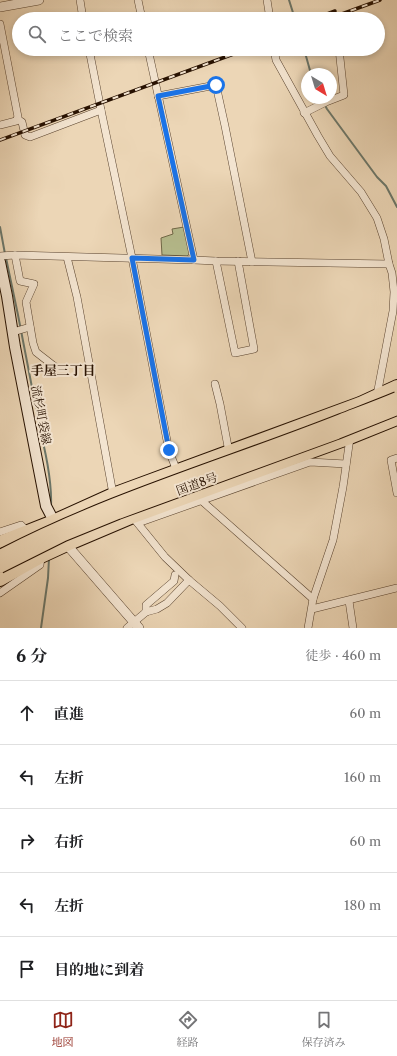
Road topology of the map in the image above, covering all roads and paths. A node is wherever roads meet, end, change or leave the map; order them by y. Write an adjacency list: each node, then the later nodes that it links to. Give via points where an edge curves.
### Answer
1 (39, 0): 5 (street)
2 (80, 0): 6 (street)
3 (138, 0): 7 (street)
4 (267, 0): 8 (street)
5 (0, 7)
6 (82, 12)
7 (141, 12)
8 (269, 12)
9 (0, 24): 17 (street)
10 (90, 56): 15 (street)
11 (149, 56): 14 (street)
12 (275, 56): 16 (street)
13 (340, 56): 16 (street, via 344,95)
14 (158, 96): 23 (street); 27 (street, via 216,85)
15 (101, 110): 17 (street, via 30,137 25,134 22,122); 22 (street)
16 (304, 113): 28 (street, via 330,156 361,192 377,218)
17 (17, 119): 18 (street)
18 (0, 125)
19 (15, 254): 20 (street); 21 (street); 31 (street, via 20,281 34,284 26,302)
20 (0, 256)
21 (67, 257): 22 (street); 46 (street)
22 (132, 258): 23 (street); 44 (street, via 169,450)
23 (194, 260): 24 (street)
24 (216, 261): 26 (street); 26 (street, via 235,353 254,349)
25 (0, 262): 32 (main road, 流杉町袋線)
26 (238, 262): 27 (street)
27 (252, 262): 28 (street)
28 (389, 264): 29 (street)
29 (395, 274): 30 (street)
30 (395, 310): 36 (street)
31 (28, 328): 32 (street); 33 (street, via 36,352)
32 (14, 332): 49 (main road, 流杉町袋線, via 46,506)
33 (54, 366)
34 (216, 384): 41 (street)
35 (397, 386): 36 (highway)
36 (377, 395): 41 (highway)
37 (397, 398): 54 (highway, 国道8号, bridge, via 114,504)
38 (397, 409): 56 (highway, 国道8号, bridge, via 118,513 64,535)
39 (397, 419): 40 (highway)
40 (350, 438): 43 (street); 47 (highway)
41 (229, 452): 44 (highway)
42 (397, 458): 45 (street, via 392,460)
43 (346, 464): 47 (street, via 310,462); 62 (street, via 333,540)
44 (176, 471): 46 (highway)
45 (397, 493)
46 (113, 494): 49 (highway)
47 (199, 498): 48 (highway); 62 (street)
48 (136, 520): 53 (highway); 59 (street, via 165,556)
49 (53, 521): 50 (highway); 53 (main road, 流杉町袋線)
50 (27, 531): 51 (street, via 21,525); 52 (highway)
51 (0, 532)
52 (0, 542)
53 (66, 544): 55 (highway); 66 (street)
54 (0, 556)
55 (41, 557): 58 (highway); 61 (street, via 40,565)
56 (0, 567)
57 (175, 575): 65 (street, via 174,581 146,605)
58 (0, 580)
59 (189, 580): 65 (street, via 168,603); 67 (street)
60 (397, 588): 63 (street)
61 (0, 593)
62 (313, 598): 64 (street)
63 (350, 600): 64 (street); 69 (street)
64 (312, 609): 68 (street)
65 (146, 612): 66 (street)
66 (133, 626)
67 (242, 628)
68 (308, 628)
69 (353, 628)

